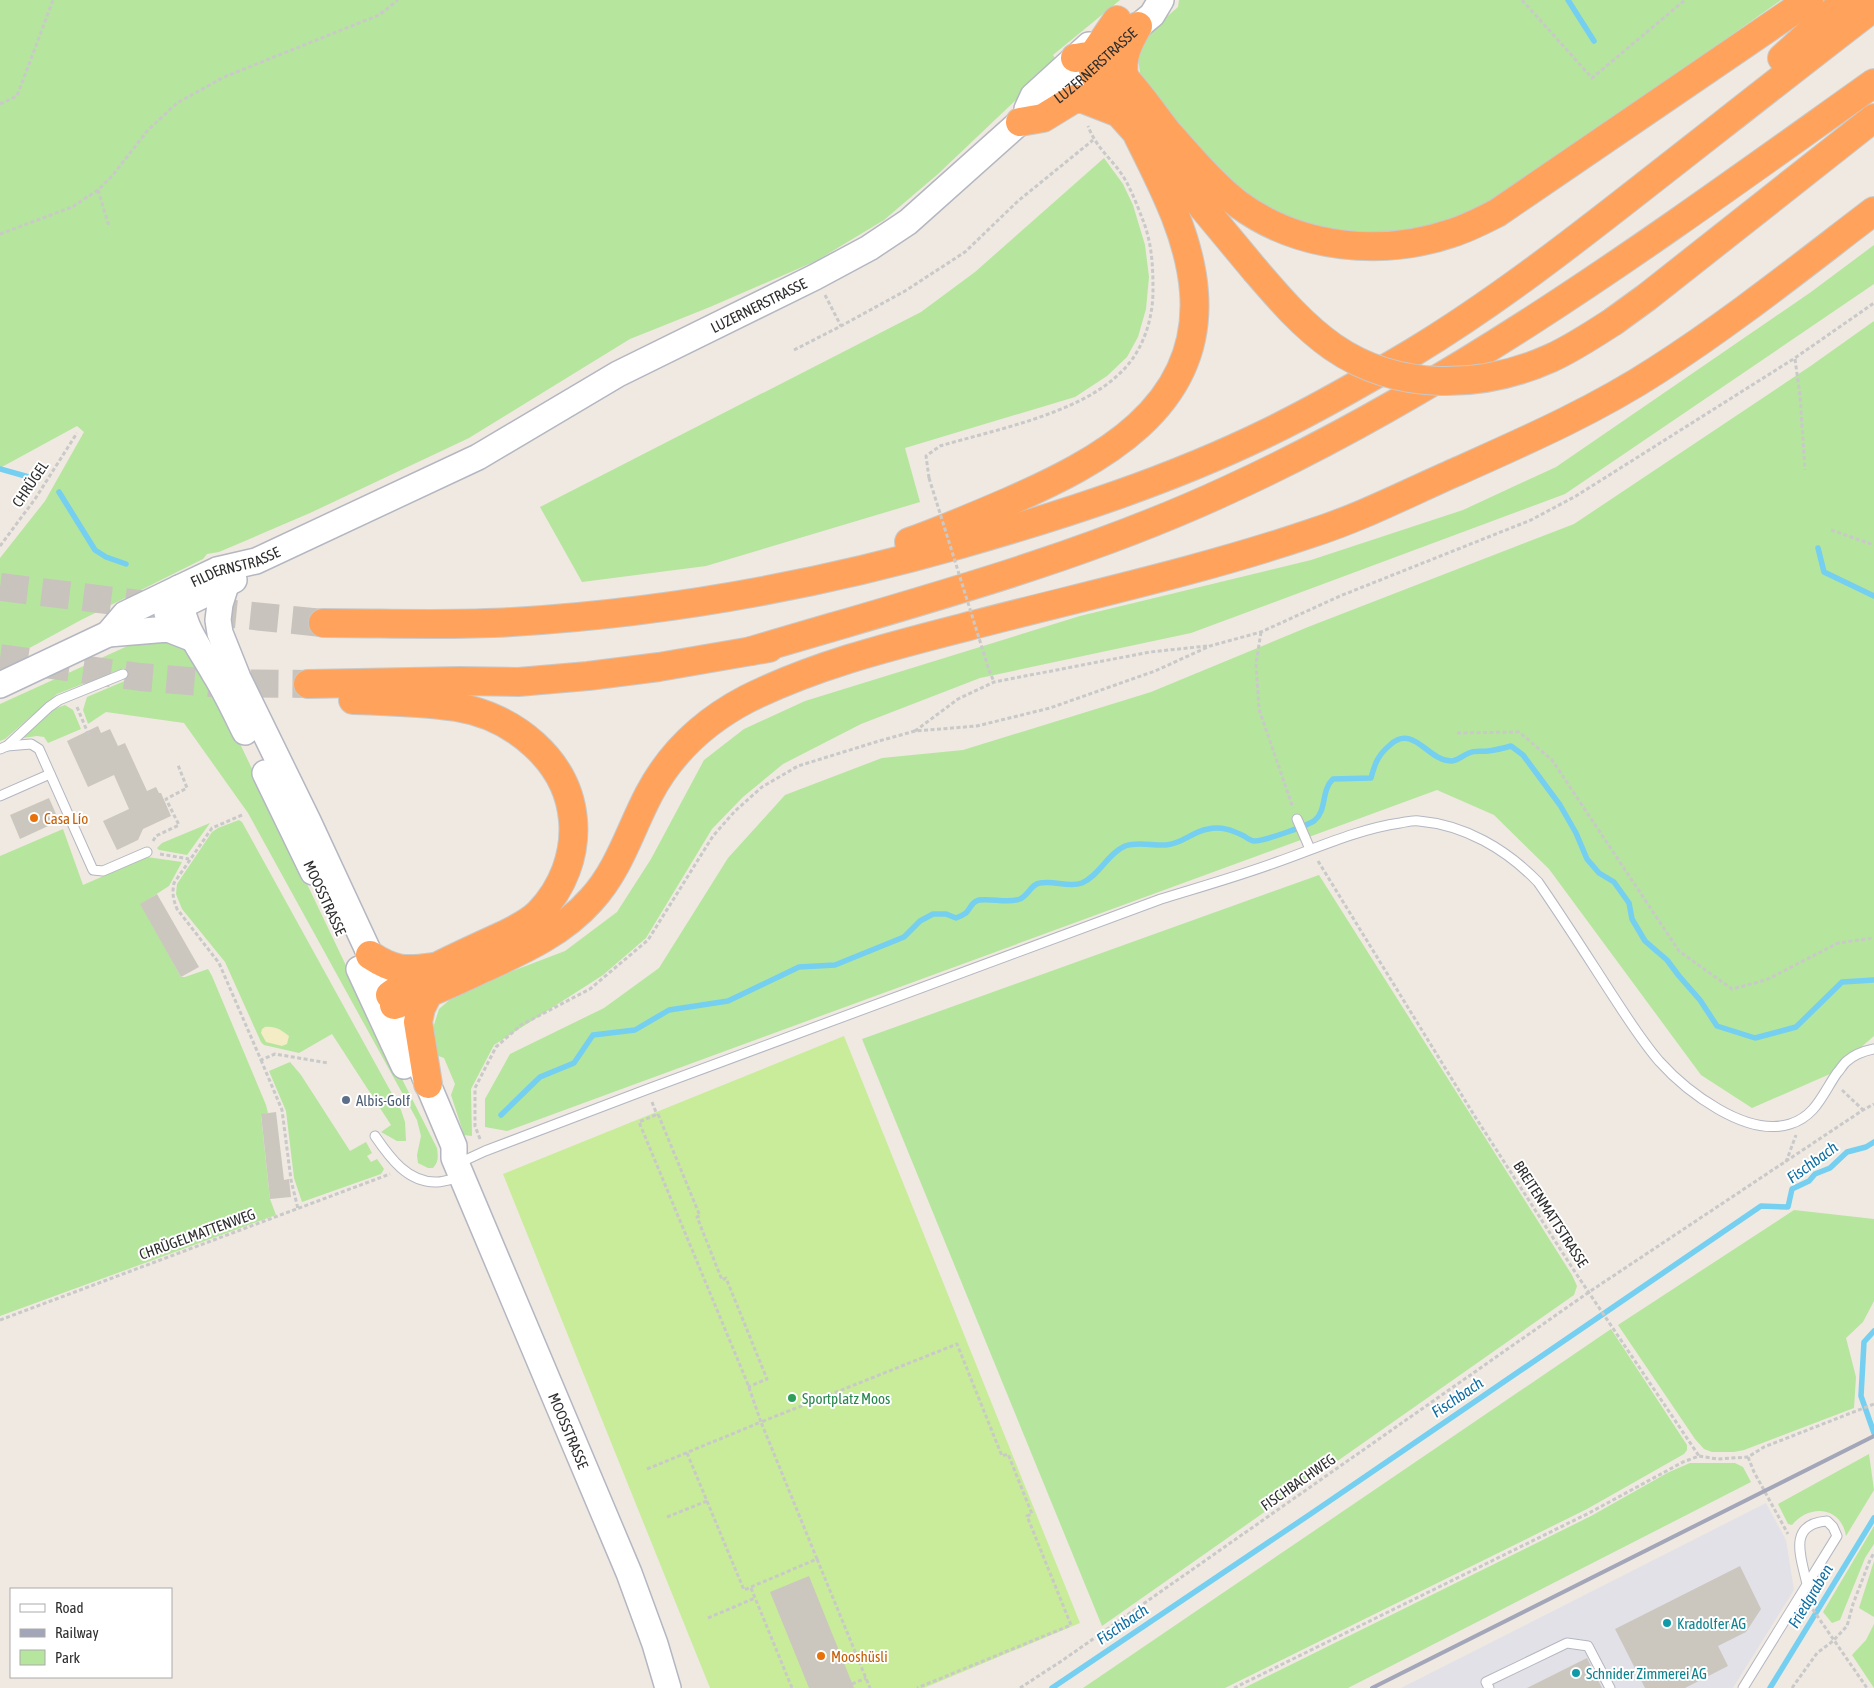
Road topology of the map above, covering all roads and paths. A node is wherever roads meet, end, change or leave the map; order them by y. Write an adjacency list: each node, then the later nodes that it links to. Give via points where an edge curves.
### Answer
1 (53, 0): 14 (path, via 17,96)
2 (398, 0): 19 (path, via 378,15 224,77 177,103 148,130)
3 (1150, 0): 10 (main road, LUZERNERSTRASSE, via 1141,3)
4 (1161, 0): 10 (main road, LUZERNERSTRASSE, via 1152,15)
5 (1522, 0): 6 (path, via 1592,78)
6 (1685, 0)
7 (1809, 0): 12 (highway, via 1497,213 1452,234 1392,246 1366,247 1315,240 1267,222 1239,205 1197,166)
8 (1846, 0): 20 (highway)
9 (1874, 6): 20 (highway)
10 (1128, 23): 11 (highway); 12 (highway, via 1122,65)
11 (1090, 60): 12 (highway); 15 (highway, via 1097,80); 17 (main road, LUZERNERSTRASSE, via 1039,112)
12 (1124, 77)
13 (1874, 83): 45 (highway, via 1580,289 1462,366 1341,435 1183,510 1049,562)
14 (0, 104)
15 (1119, 112): 17 (highway, via 1074,99 1044,118); 18 (highway)
16 (1874, 118): 18 (highway, bridge, via 1614,321 1553,357 1511,373 1472,381 1441,382 1395,374 1365,364 1334,348 1299,319)
17 (1020, 122): 24 (main road, LUZERNERSTRASSE, via 908,222 869,248)
18 (1138, 136): 38 (highway, via 1177,222 1194,291 1191,343 1162,403 1121,441 1023,496 933,534)
19 (98, 190): 22 (path); 23 (path, via 72,207)
20 (1620, 206): 38 (highway, via 1538,268 1415,351 1267,433 1181,471 1063,514 902,561)
21 (1874, 211): 32 (highway, via 1717,330 1657,370 1566,421)
22 (109, 226)
23 (0, 234)
24 (815, 277): 26 (path); 30 (main road, LUZERNERSTRASSE, via 618,374)
25 (1874, 303): 28 (path)
26 (841, 326): 27 (path); 48 (path, bridge, via 905,291 965,252 1018,202 1093,140 1126,181 1144,224 1153,258 1153,305 1149,326 1134,357 1118,376 1070,405 940,446 926,456 929,478)
27 (794, 350)
28 (1795, 358): 31 (path); 41 (path, via 1576,496 1531,520 1340,596)
29 (77, 433): 35 (path, CHRÜGEL, via 36,499)
30 (478, 457): 36 (main road, FILDERNSTRASSE)
31 (1805, 470)
32 (1455, 472): 45 (highway, via 1366,504 1108,574 863,634); 66 (highway, via 1314,533 1174,574 910,641 786,681 746,700 712,720 675,755 650,792 623,853 608,878 593,899 570,921 521,951)
33 (1831, 530): 34 (path)
34 (1874, 545)
35 (0, 546)
36 (256, 561): 37 (main road); 39 (main road, FILDERNSTRASSE, via 217,570)
37 (226, 585): 39 (main road); 47 (main road, MOOSSTRASSE, via 218,620)
38 (759, 593): 40 (highway, via 658,609 509,622)
39 (185, 598): 42 (main road, via 155,618); 43 (main road, MOOSSTRASSE, via 184,619); 47 (main road, MOOSSTRASSE, via 206,624)
40 (323, 623)
41 (1260, 632): 44 (path); 59 (path, via 1256,664 1258,709)
42 (108, 634): 43 (main road, via 168,628); 49 (main road)
43 (193, 640): 67 (main road, MOOSSTRASSE, via 230,702)
44 (1210, 646): 48 (path, via 1150,652); 51 (path, via 1155,671 1050,708 977,726)
45 (751, 651): 65 (highway, via 597,675 309,692 457,707 488,716 513,728 540,749 565,786 572,813 572,850 564,875 548,903 522,926)
46 (122, 674): 50 (lane)
47 (238, 678): 64 (main road, MOOSSTRASSE)
48 (994, 682): 51 (path, via 958,699)
49 (0, 685)
50 (72, 694): 53 (path); 54 (lane, via 49,707)
51 (915, 731): 79 (path, via 798,766 762,787 734,811 713,836 648,940 590,989 521,1025 496,1047 475,1088 475,1126)
52 (1457, 733): 63 (path, via 1519,732 1552,760 1679,951 1732,989 1766,980 1838,943)
53 (90, 738)
54 (3, 747): 56 (lane, via 35,746)
55 (178, 765): 61 (path, via 187,788 166,799 178,826 156,836)
56 (50, 774): 57 (lane); 61 (lane, via 93,870 103,871)
57 (0, 796)
58 (242, 815): 62 (path, via 212,828)
59 (1297, 819): 60 (lane)
60 (1310, 849): 77 (lane, via 1384,825 1418,821 1451,828 1488,842 1521,864 1538,882 1638,1034 1660,1062 1691,1090 1748,1123 1771,1127); 79 (lane, via 1162,899); 84 (path, BREITENMATTSTRASSE, via 1474,1115)
61 (147, 852): 62 (path)
62 (189, 859): 69 (path, via 174,883 173,900 219,963)
63 (1874, 938)
64 (370, 954): 65 (highway, via 394,969); 67 (main road, MOOSSTRASSE)
65 (437, 966): 67 (highway)
66 (428, 994): 67 (highway); 72 (highway, via 418,1022)
67 (386, 1002): 72 (main road, MOOSSTRASSE); 81 (main road, MOOSSTRASSE, via 446,1150)
68 (1874, 1049): 71 (lane, via 1846,1062)
69 (261, 1060): 70 (path, via 275,1054); 83 (path, via 282,1110)
70 (328, 1063)
71 (1832, 1082): 75 (path); 77 (lane, via 1823,1098)
72 (428, 1084): 81 (main road, MOOSSTRASSE, via 454,1146)
73 (650, 1096): 76 (path)
74 (1874, 1104): 75 (path, FISCHBACHWEG)
75 (1863, 1110): 80 (path, FISCHBACHWEG)
76 (657, 1115): 86 (path, via 639,1122); 86 (path, via 700,1216 696,1217 722,1280 726,1278 767,1379)
77 (1802, 1118): 80 (path)
78 (374, 1136): 82 (lane)
79 (485, 1151): 81 (lane)
80 (1786, 1162): 84 (path, FISCHBACHWEG)
81 (458, 1166): 82 (lane, via 438,1182 419,1181); 106 (main road, MOOSSTRASSE, via 630,1573)
82 (402, 1169): 83 (path, CHRÜGELMATTENWEG)
83 (298, 1208): 85 (path, CHRÜGELMATTENWEG)
84 (1589, 1292): 90 (path, BREITENMATTSTRASSE); 110 (path, FISCHBACHWEG)
85 (0, 1320)
86 (748, 1387): 88 (path)
87 (1874, 1404): 91 (path, via 1764,1447)
88 (761, 1422): 89 (path); 97 (path); 109 (path, via 957,1344 1002,1456 1008,1454 1015,1471 1032,1514 1027,1516 1071,1625)
89 (687, 1453): 92 (path); 93 (path)
90 (1699, 1456): 91 (path, via 1717,1459); 111 (path)
91 (1748, 1457): 95 (path, via 1788,1534)
92 (647, 1469)
93 (707, 1501): 94 (path); 99 (path, via 744,1590)
94 (667, 1517)
95 (1799, 1547): 98 (lane); 98 (lane, via 1801,1533 1817,1522 1826,1521 1837,1536)
96 (1874, 1553): 103 (path, via 1847,1626)
97 (818, 1559): 99 (path); 104 (path)
98 (1807, 1584): 114 (lane)
99 (751, 1588): 100 (path)
100 (755, 1598): 102 (path); 107 (path)
101 (1808, 1602): 103 (path)
102 (708, 1618)
103 (1833, 1641): 115 (path, via 1817,1653); 116 (path)
104 (866, 1678): 105 (path); 108 (path)
105 (852, 1684)
106 (668, 1688)
107 (792, 1688)
108 (870, 1688)
109 (917, 1688)
110 (1020, 1688)
111 (1234, 1688)
112 (1489, 1688): 113 (lane, via 1486,1682 1567,1643 1588,1646)
113 (1610, 1688)
114 (1743, 1688)
115 (1792, 1688)
116 (1866, 1688)

